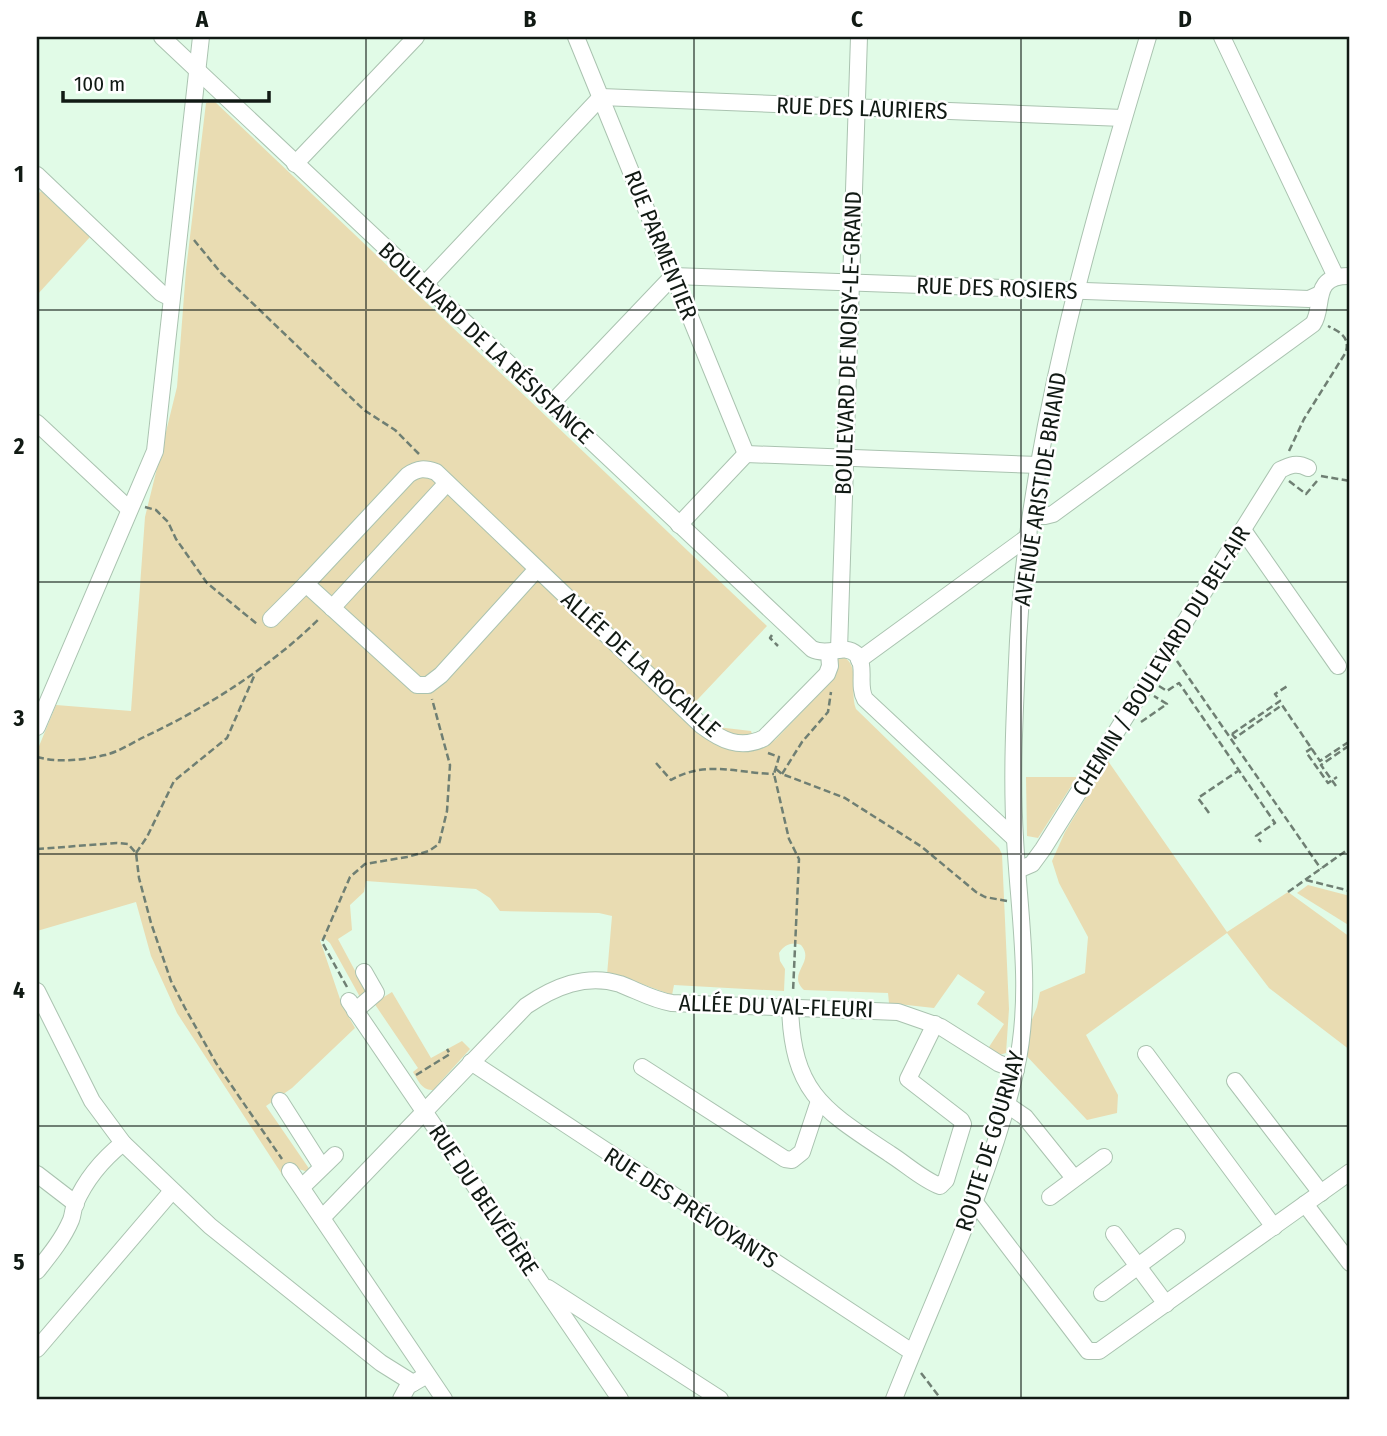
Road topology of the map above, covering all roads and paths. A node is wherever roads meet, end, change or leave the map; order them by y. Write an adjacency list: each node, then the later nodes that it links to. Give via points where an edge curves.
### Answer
1 (162, 37): 8 (street, BOULEVARD DE LA RÉSISTANCE)
2 (201, 37): 8 (street)
3 (416, 37): 12 (street)
4 (576, 37): 9 (street, RUE PARMENTIER)
5 (859, 37): 10 (street, BOULEVARD DE NOISY-LE-GRAND)
6 (1148, 37): 11 (street, AVENUE ARISTIDE BRIAND)
7 (1222, 37): 17 (street)
8 (197, 71): 12 (street, BOULEVARD DE LA RÉSISTANCE); 14 (street)
9 (601, 97): 10 (street, RUE DES LAURIERS); 16 (street, RUE PARMENTIER); 19 (street)
10 (857, 108): 11 (street, RUE DES LAURIERS); 18 (street, BOULEVARD DE NOISY-LE-GRAND)
11 (1123, 118): 20 (street, AVENUE ARISTIDE BRIAND)
12 (295, 164): 19 (street, BOULEVARD DE LA RÉSISTANCE)
13 (37, 175): 22 (street)
14 (180, 224): 22 (street); 31 (path, via 221,273)
15 (1350, 260): 17 (street)
16 (673, 276): 18 (street, RUE DES ROSIERS); 24 (street); 26 (street, RUE PARMENTIER)
17 (1346, 276): 21 (street, via 1325,286)
18 (850, 283): 20 (street, RUE DES ROSIERS); 27 (street, BOULEVARD DE NOISY-LE-GRAND)
19 (424, 285): 24 (street, BOULEVARD DE LA RÉSISTANCE)
20 (1078, 292): 21 (street, RUE DES ROSIERS, via 1309,299); 28 (street, AVENUE ARISTIDE BRIAND)
21 (1320, 294): 23 (street)
22 (171, 299): 32 (street, via 155,451)
23 (1315, 321): 30 (path, via 1343,334 1348,346); 33 (street, via 1053,514)
24 (551, 404): 34 (street, BOULEVARD DE LA RÉSISTANCE)
25 (37, 423): 32 (street)
26 (746, 454): 27 (street); 34 (street)
27 (844, 457): 28 (street); 44 (street, BOULEVARD DE NOISY-LE-GRAND)
28 (1039, 465): 33 (street, AVENUE ARISTIDE BRIAND)
29 (1308, 467): 30 (street, via 1291,464)
30 (1280, 470): 35 (street, CHEMIN / BOULEVARD DU BEL-AIR)
31 (442, 478): 37 (street, ALLÉE DE LA ROCAILLE); 38 (street, via 426,468 408,475); 39 (street)
32 (131, 505): 40 (path, via 162,515 207,583 262,629); 54 (street)
33 (1032, 516): 36 (street, AVENUE ARISTIDE BRIAND)
34 (679, 524): 44 (street, BOULEVARD DE LA RÉSISTANCE, via 812,649)
35 (1243, 530): 43 (street, CHEMIN / BOULEVARD DU BEL-AIR); 46 (street)
36 (1029, 536): 45 (street); 68 (street, AVENUE ARISTIDE BRIAND, via 1018,638)
37 (537, 569): 44 (street, ALLÉE DE LA ROCAILLE, via 701,725 734,743 764,738 827,674); 49 (street)
38 (306, 584): 39 (street); 40 (street)
39 (332, 608): 47 (path); 49 (street, via 417,685)
40 (271, 619)
41 (772, 635): 42 (path, via 769,638)
42 (778, 646)
43 (1169, 649): 55 (path); 74 (street, CHEMIN / BOULEVARD DU BEL-AIR, via 1043,849 1032,863)
44 (834, 651): 45 (street, via 849,650)
45 (859, 660): 68 (street, via 865,699)
46 (1338, 666)
47 (256, 671): 59 (path, via 164,728 107,754 54,762); 72 (path, via 227,738 174,781)
48 (1289, 684): 55 (path, via 1275,694 1280,701)
49 (428, 685): 81 (path, via 450,765 447,811 439,844 429,851 365,864 350,877 322,942 351,993)
50 (1158, 685): 62 (path, via 1167,691 1179,683)
51 (830, 686): 64 (path, via 828,712 802,741)
52 (1152, 694): 53 (path, via 1167,704)
53 (1140, 722)
54 (37, 727)
55 (1231, 735): 58 (path, via 1235,738 1282,705); 73 (path)
56 (1350, 743): 58 (path, via 1320,761); 66 (path, via 1321,765)
57 (770, 744): 61 (path, via 766,753 779,757)
58 (1312, 748): 65 (path, via 1306,752 1328,783)
59 (37, 757)
60 (656, 763): 63 (path, via 671,780 703,768)
61 (775, 769): 63 (path); 64 (path)
62 (1239, 770): 67 (path, via 1198,797); 69 (path, via 1275,823 1256,836)
63 (774, 774): 82 (path, via 789,839 799,859)
64 (782, 774): 78 (path, via 845,798 922,847 976,892)
65 (1337, 777)
66 (1336, 786)
67 (1209, 813)
68 (1015, 839): 74 (street, AVENUE ARISTIDE BRIAND)
69 (1261, 842)
70 (1350, 848): 73 (path)
71 (37, 849): 72 (path, via 117,843 128,844)
72 (136, 853): 99 (path, via 150,923 171,981 216,1063)
73 (1321, 869): 75 (path)
74 (1018, 870): 88 (street, ROUTE DE GOURNAY, via 1025,989)
75 (1306, 880): 76 (path); 77 (path)
76 (1350, 891)
77 (1288, 892)
78 (1010, 902)
79 (364, 972): 81 (street, via 376,993)
80 (37, 991): 95 (street, via 92,1101)
81 (352, 1006): 90 (street, RUE DU BELVÉDÈRE)
82 (792, 1008): 83 (street, ALLÉE DU VAL-FLEURI, via 885,1010); 86 (street, ALLÉE DU VAL-FLEURI, via 672,1003 607,981 579,981 551,990 526,1006); 92 (street, via 797,1060)
83 (935, 1024): 88 (street, ALLÉE DU VAL-FLEURI); 92 (street, via 908,1079 963,1124 944,1184 936,1185)
84 (447, 1049): 90 (path, via 450,1054)
85 (1146, 1054): 111 (street)
86 (471, 1062): 94 (street, ALLÉE DU VAL-FLEURI); 121 (street, RUE DES PRÉVOYANTS)
87 (642, 1067): 92 (street, via 785,1159 792,1160 802,1152)
88 (1016, 1070): 93 (street, ROUTE DE GOURNAY)
89 (1235, 1081): 105 (street)
90 (404, 1082): 94 (street, RUE DU BELVÉDÈRE)
91 (280, 1101): 98 (street)
92 (818, 1101)
93 (1006, 1104): 102 (street, via 1026,1116); 107 (street, ROUTE DE GOURNAY)
94 (424, 1112): 110 (street, ALLÉE DU VAL-FLEURI); 117 (street, RUE DU BELVÉDÈRE)
95 (122, 1143): 104 (street); 108 (street, via 91,1177)
96 (335, 1155): 98 (street)
97 (1104, 1157): 102 (street)
98 (322, 1167): 103 (street)
99 (290, 1171): 103 (street)
100 (1350, 1172): 105 (street)
101 (37, 1174): 108 (street)
102 (1074, 1178): 106 (street)
103 (302, 1187): 110 (street)
104 (172, 1191): 120 (street); 122 (street)
105 (1321, 1193): 109 (street)
106 (1050, 1196)
107 (974, 1201): 119 (street, via 1088,1351 1099,1351); 121 (street, ROUTE DE GOURNAY)
108 (76, 1204): 116 (street)
109 (1305, 1204): 111 (street); 114 (street)
110 (322, 1218): 124 (street)
111 (1273, 1227): 119 (street)
112 (1114, 1234): 115 (street)
113 (1177, 1237): 115 (street)
114 (1350, 1263)
115 (1138, 1266): 118 (street); 119 (street)
116 (37, 1271)
117 (542, 1285): 127 (street, RUE DU BELVÉDÈRE); 128 (street)
118 (1102, 1293)
119 (1166, 1304)
120 (37, 1349)
121 (912, 1352): 129 (street, ROUTE DE GOURNAY)
122 (387, 1367): 124 (street); 125 (street)
123 (916, 1369): 130 (path)
124 (420, 1379): 125 (street); 126 (street)
125 (399, 1399)
126 (444, 1399)
127 (620, 1399)
128 (720, 1399)
129 (894, 1399)
130 (941, 1399)

